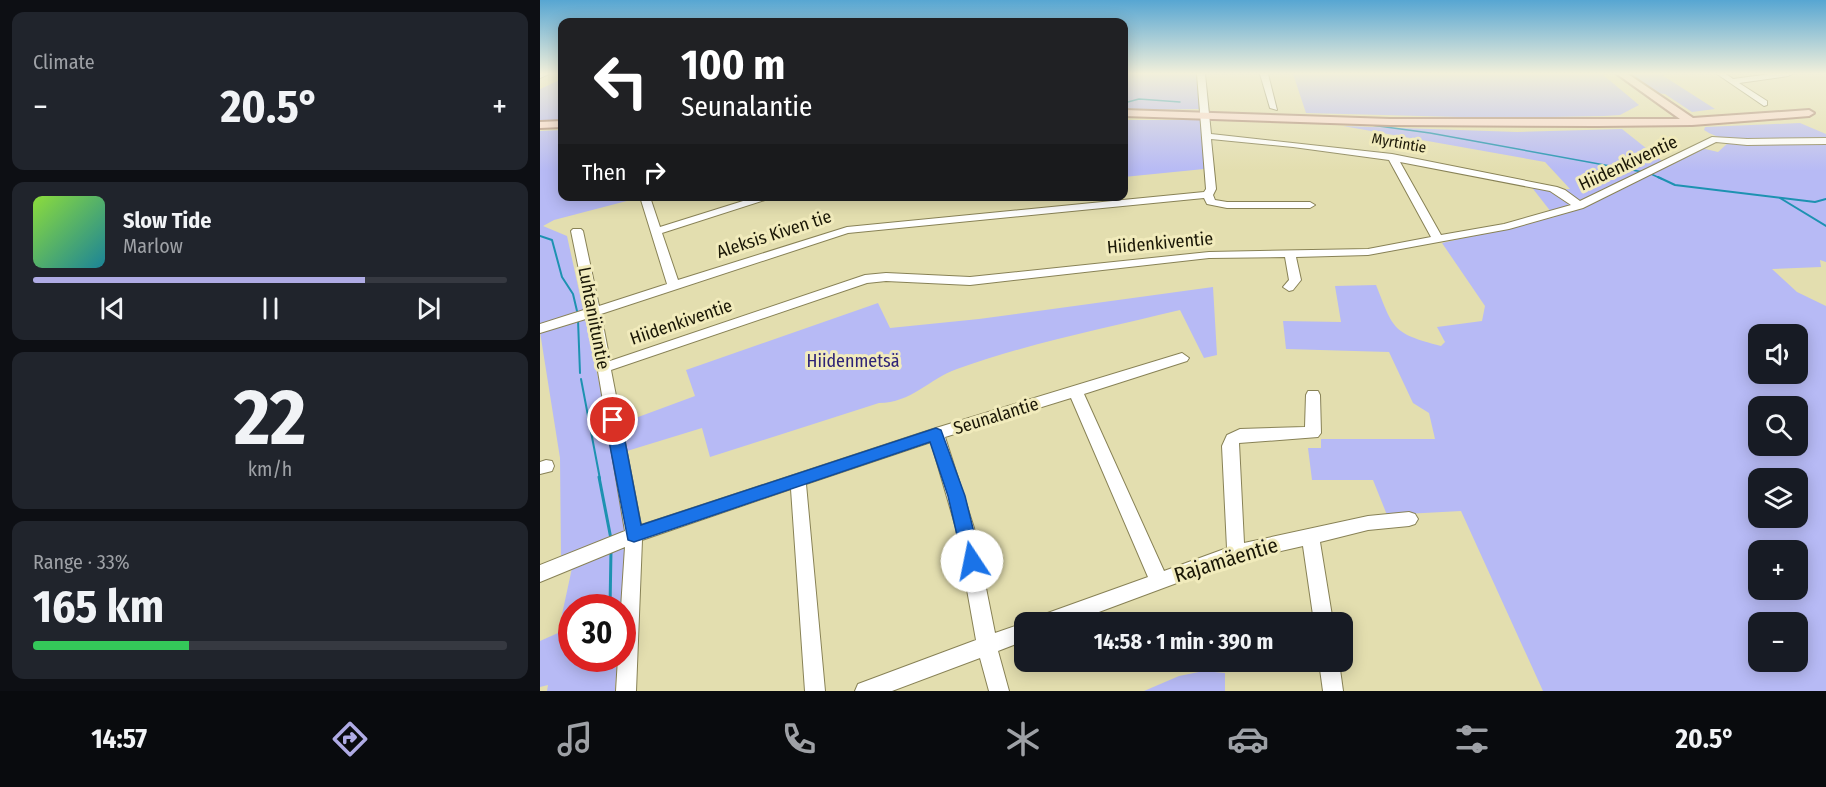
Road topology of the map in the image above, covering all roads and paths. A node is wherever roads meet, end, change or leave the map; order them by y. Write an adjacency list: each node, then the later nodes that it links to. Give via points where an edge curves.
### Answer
1 (1204, 106): 5 (street)
2 (1667, 106): 6 (main road)
3 (1128, 113): 5 (main road)
4 (1813, 113): 6 (main road)
5 (1204, 115): 6 (main road, via 1390,122); 9 (street)
6 (1685, 120)
7 (558, 124): 8 (main road)
8 (540, 125)
9 (1206, 136): 11 (street, Myrtintie); 12 (street, via 1211,189)
10 (1826, 141): 16 (street, Hiidenkiventie, via 1715,139)
11 (1392, 157): 16 (street, Myrtintie, via 1553,189); 19 (street)
12 (1208, 195): 15 (street, Aleksis Kiven tie, via 1211,202 1227,205); 21 (street, Aleksis Kiven tie, via 847,230)
13 (646, 201): 18 (street)
14 (756, 201): 18 (street)
15 (1310, 204)
16 (1579, 206): 19 (street, Hiidenkiventie, via 1505,227)
17 (576, 231): 23 (street, Luhtaniituntie)
18 (657, 231): 21 (street)
19 (1438, 240): 20 (street, Hiidenkiventie, via 1368,252)
20 (1290, 254): 22 (street, via 1295,280); 26 (street, Hiidenkiventie, via 1209,255 976,280 865,279)
21 (673, 285): 23 (street, Aleksis Kiven tie)
22 (1289, 286)
23 (594, 312): 24 (street, Aleksis Kiven tie); 26 (street, Luhtaniituntie)
24 (540, 329)
25 (1182, 358): 27 (street, Seunalantie)
26 (603, 368): 33 (street, Luhtaniituntie)
27 (1076, 392): 29 (street, Seunalantie); 36 (street)
28 (1313, 395): 34 (street, via 1313,434 1240,435 1232,439)
29 (936, 434): 30 (street, Seunalantie); 40 (street, via 965,528)
30 (798, 480): 33 (street, Seunalantie); 43 (street)
31 (1409, 519): 32 (street, Rajamäentie)
32 (1310, 536): 34 (street, Rajamäentie); 38 (street)
33 (618, 541): 35 (street, Seunalantie); 42 (street, Luhtaniituntie)
34 (1236, 554): 36 (street, Rajamäentie)
35 (540, 574)
36 (1158, 581): 37 (street, Rajamäentie)
37 (1075, 612)
38 (1322, 612)
39 (1014, 636): 40 (street)
40 (987, 645): 44 (street); 45 (street)
41 (1330, 672): 46 (street)
42 (626, 691)
43 (815, 691)
44 (865, 691)
45 (999, 691)
46 (1333, 691): 47 (street)
47 (1341, 691)

